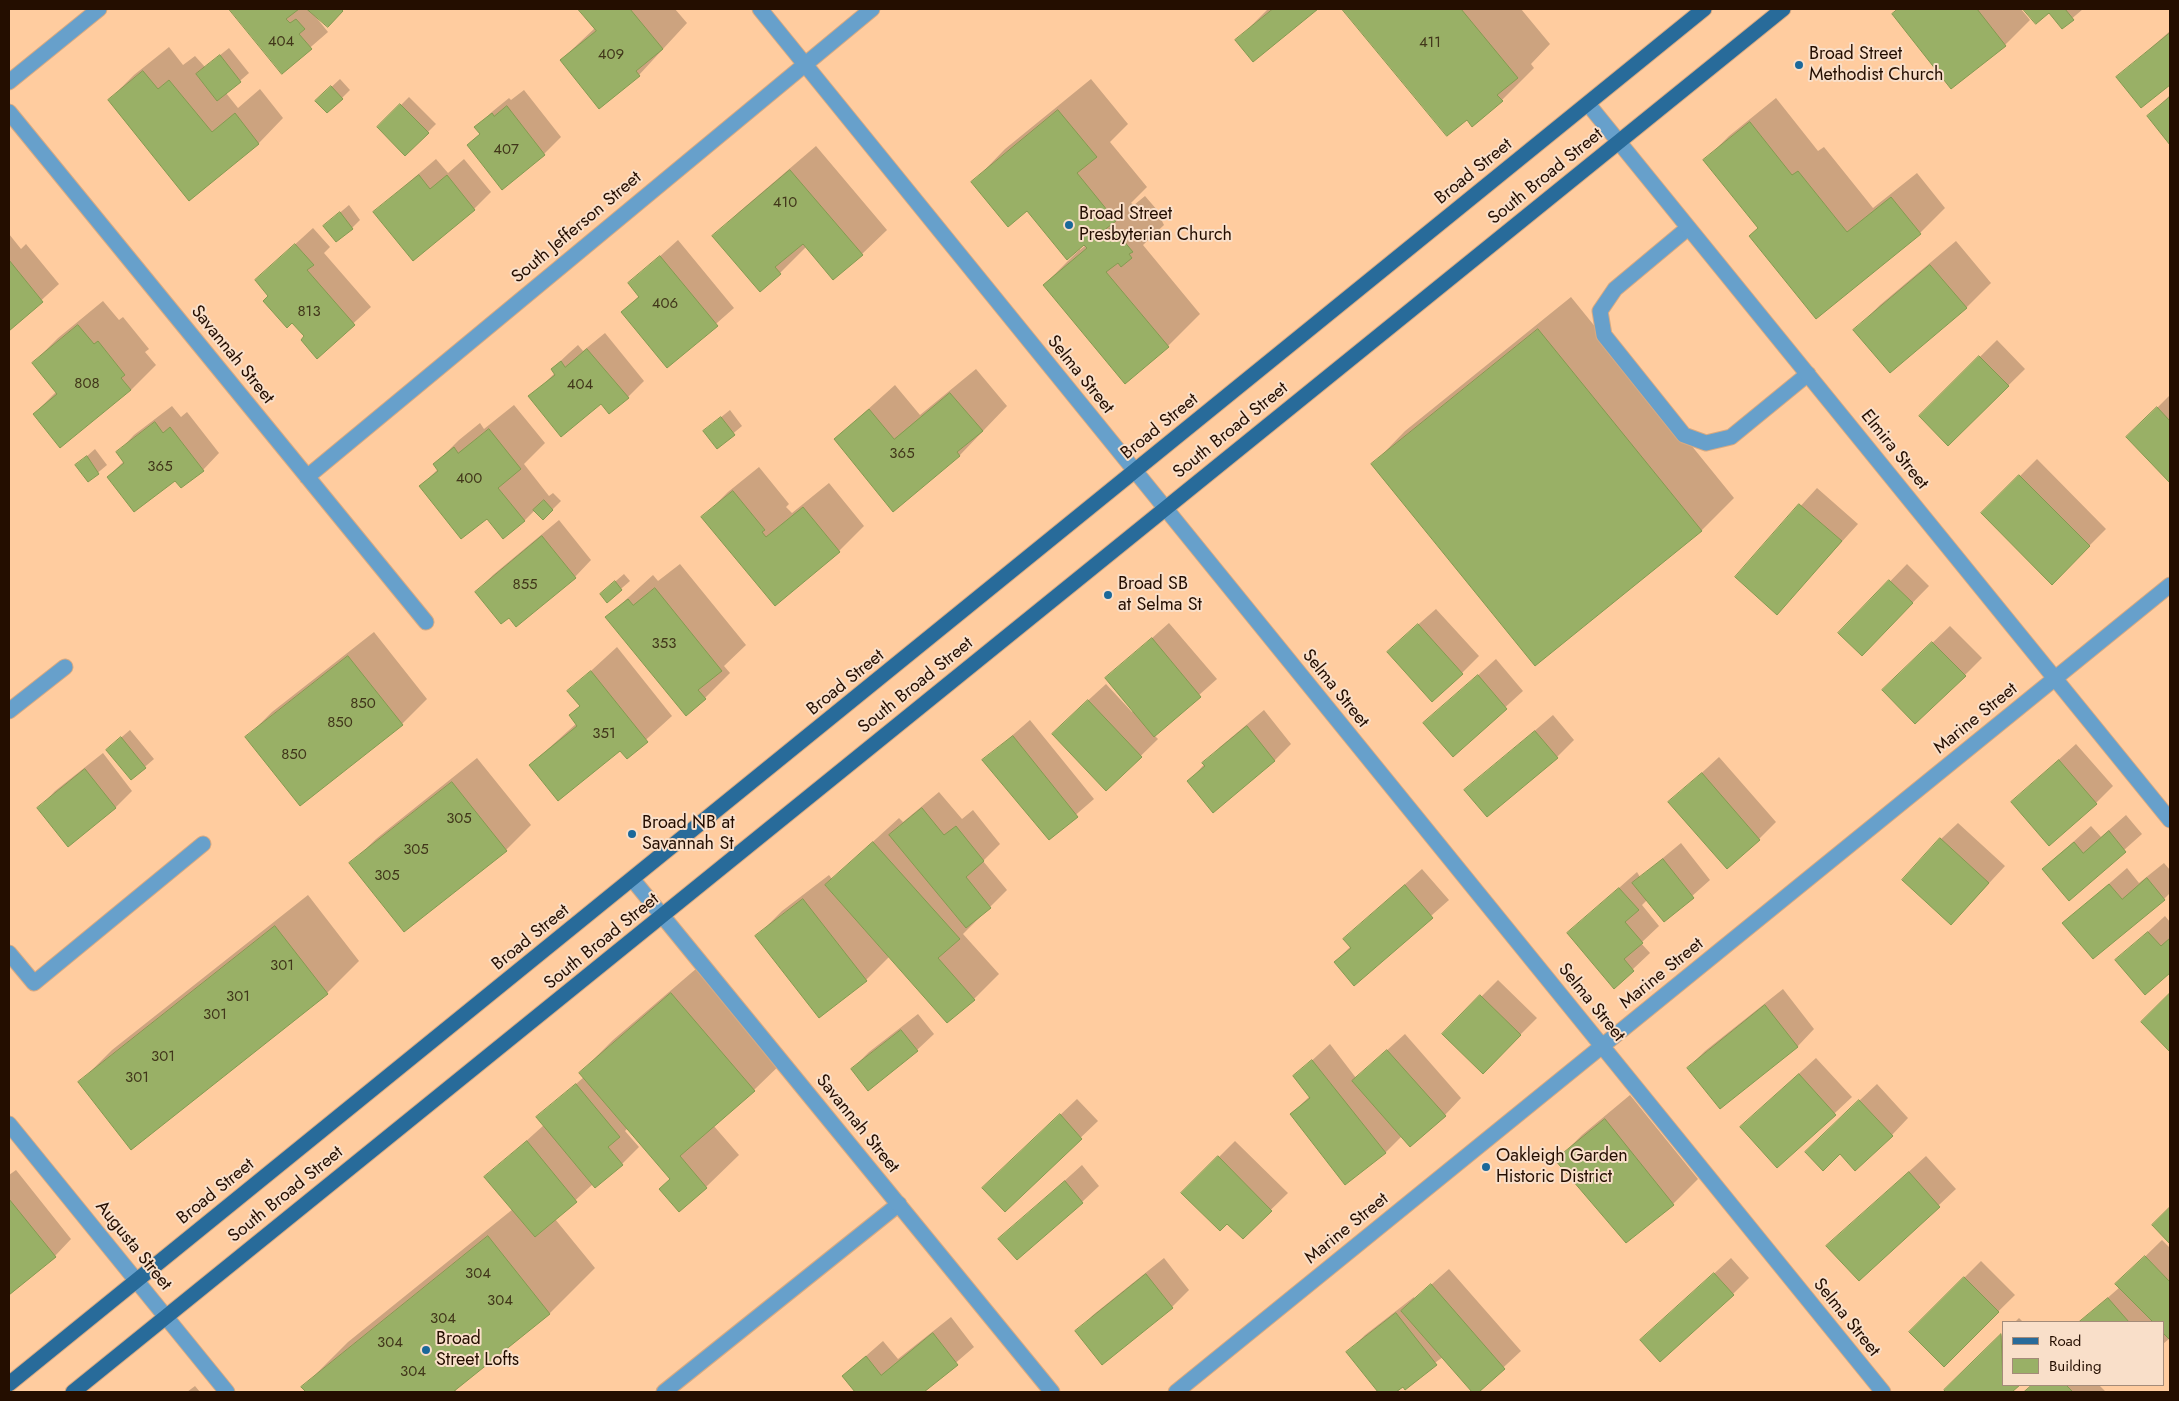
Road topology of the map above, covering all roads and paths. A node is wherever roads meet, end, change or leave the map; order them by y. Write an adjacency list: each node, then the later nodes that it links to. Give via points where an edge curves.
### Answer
1 (99, 9): 7 (street)
2 (760, 9): 6 (street, Selma Street)
3 (872, 9): 6 (street, South Jefferson Street)
4 (1704, 9): 8 (main road, Broad Street)
5 (1783, 9): 10 (main road, South Broad Street)
6 (804, 64): 13 (street, Selma Street); 14 (street, South Jefferson Street)
7 (9, 82)
8 (1588, 104): 10 (street, Elmira Street); 13 (main road, Broad Street)
9 (9, 112): 14 (street, Savannah Street)
10 (1620, 142): 11 (street, Elmira Street); 15 (main road, South Broad Street)
11 (1688, 228): 12 (street, Elmira Street); 12 (street, via 1615,289 1600,310 1604,335 1684,435 1706,443 1731,437)
12 (1808, 374): 19 (street, Elmira Street)
13 (1135, 472): 15 (street, Selma Street); 23 (main road, Broad Street)
14 (307, 477): 17 (street, Savannah Street)
15 (1164, 508): 24 (main road, South Broad Street); 26 (street, Selma Street)
16 (2170, 585): 19 (street, Marine Street)
17 (426, 622)
18 (65, 667): 20 (street)
19 (2055, 678): 21 (street, Elmira Street); 26 (street, Marine Street)
20 (9, 711)
21 (2170, 820)
22 (203, 844): 25 (street, via 34,984)
23 (634, 880): 24 (street, Savannah Street); 29 (main road, Broad Street)
24 (663, 916): 28 (street, Savannah Street); 30 (main road, South Broad Street)
25 (9, 953)
26 (1602, 1047): 36 (street, Marine Street); 37 (street, Selma Street)
27 (9, 1124): 29 (street, Augusta Street)
28 (899, 1204): 34 (street); 35 (street, Savannah Street)
29 (137, 1280): 30 (street, Augusta Street); 31 (main road, Broad Street)
30 (165, 1317): 32 (main road, South Broad Street); 33 (street, Augusta Street)
31 (9, 1384)
32 (73, 1392)
33 (227, 1392)
34 (664, 1392)
35 (1052, 1392)
36 (1176, 1392)
37 (1883, 1392)

